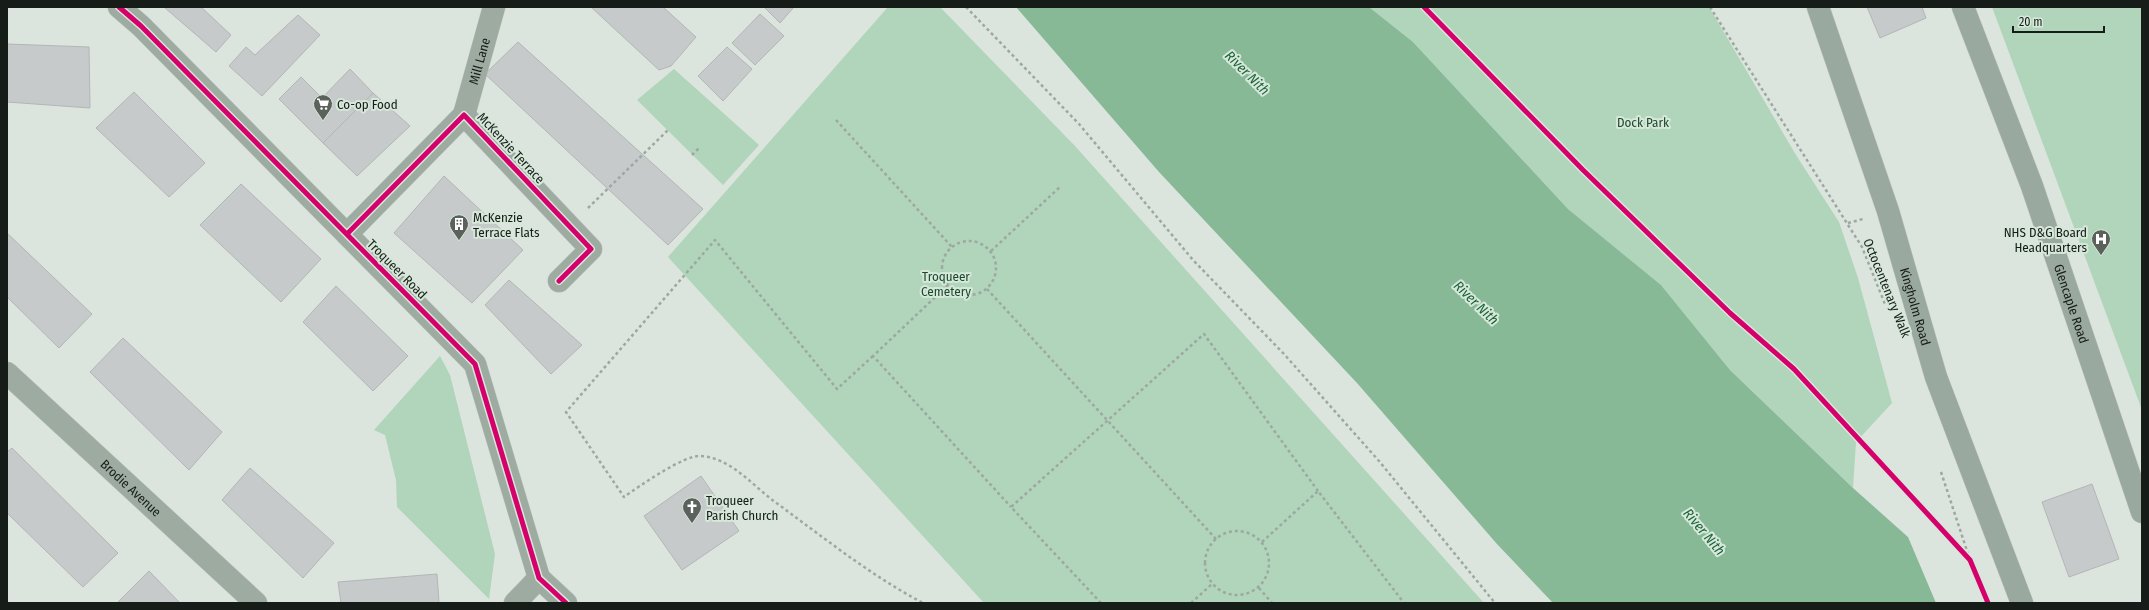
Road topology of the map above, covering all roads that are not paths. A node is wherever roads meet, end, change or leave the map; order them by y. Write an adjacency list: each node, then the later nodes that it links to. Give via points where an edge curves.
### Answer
1 (119, 7): 6 (street, Troqueer Road, via 141,26)
2 (494, 7): 5 (street, Mill Lane)
3 (1818, 7): 14 (main road, Kingholm Road, via 1888,211 1936,377)
4 (1963, 7): 9 (main road, Glencaple Road, via 2032,186)
5 (464, 115): 6 (street, McKenzie Terrace); 7 (street, McKenzie Terrace, via 591,249)
6 (347, 234): 10 (street, Troqueer Road, via 475,364)
7 (559, 280)
8 (7, 373): 11 (street, Brodie Avenue)
9 (2142, 512)
10 (539, 578): 12 (street); 13 (street)
11 (256, 603)
12 (515, 603)
13 (566, 603)
14 (2022, 603)

